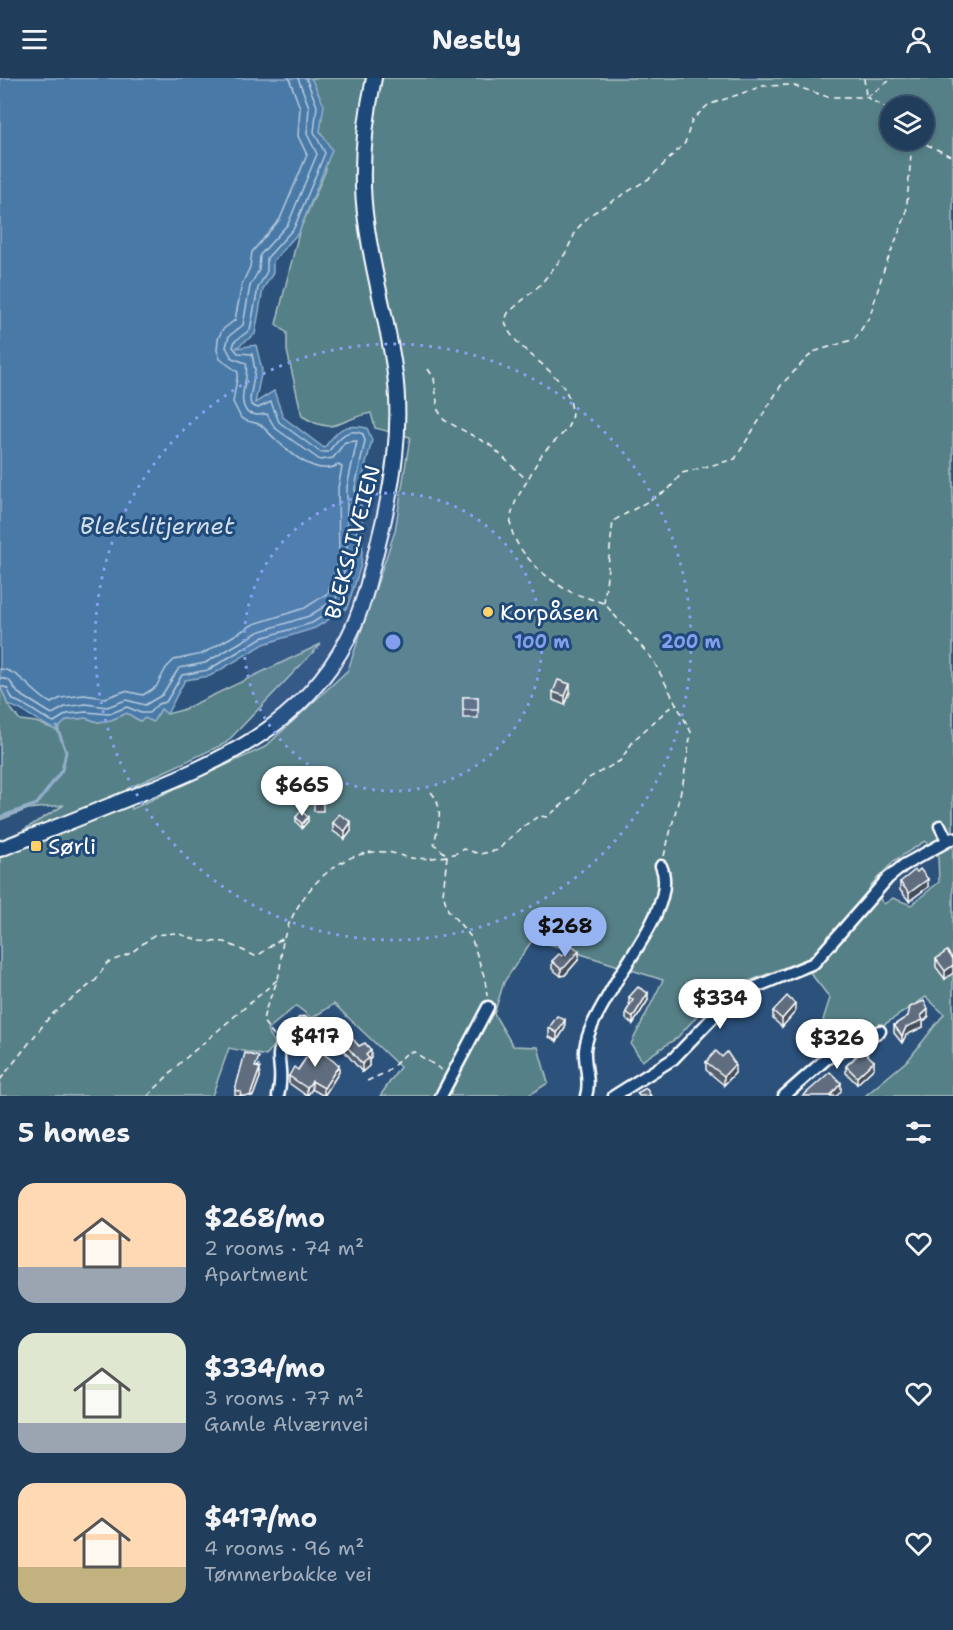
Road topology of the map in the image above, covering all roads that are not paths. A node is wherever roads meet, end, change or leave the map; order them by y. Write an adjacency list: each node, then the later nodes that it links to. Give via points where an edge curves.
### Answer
1 (374, 78): 4 (main road, BLEKSLIVEIEN, via 363,146 363,194 394,367 397,438 382,527 349,637 307,695 245,747 168,783)
2 (940, 826): 3 (street)
3 (950, 839): 12 (street, via 895,872 814,963 741,993 673,1059)
4 (0, 849)
5 (661, 866): 11 (street, via 663,888 652,924 612,987 586,1044)
6 (488, 1007): 10 (street)
7 (303, 1023): 9 (street, via 282,1042)
8 (880, 1031): 13 (street, via 826,1059)
9 (278, 1096)
10 (441, 1096)
11 (586, 1096)
12 (614, 1096)
13 (784, 1096)

